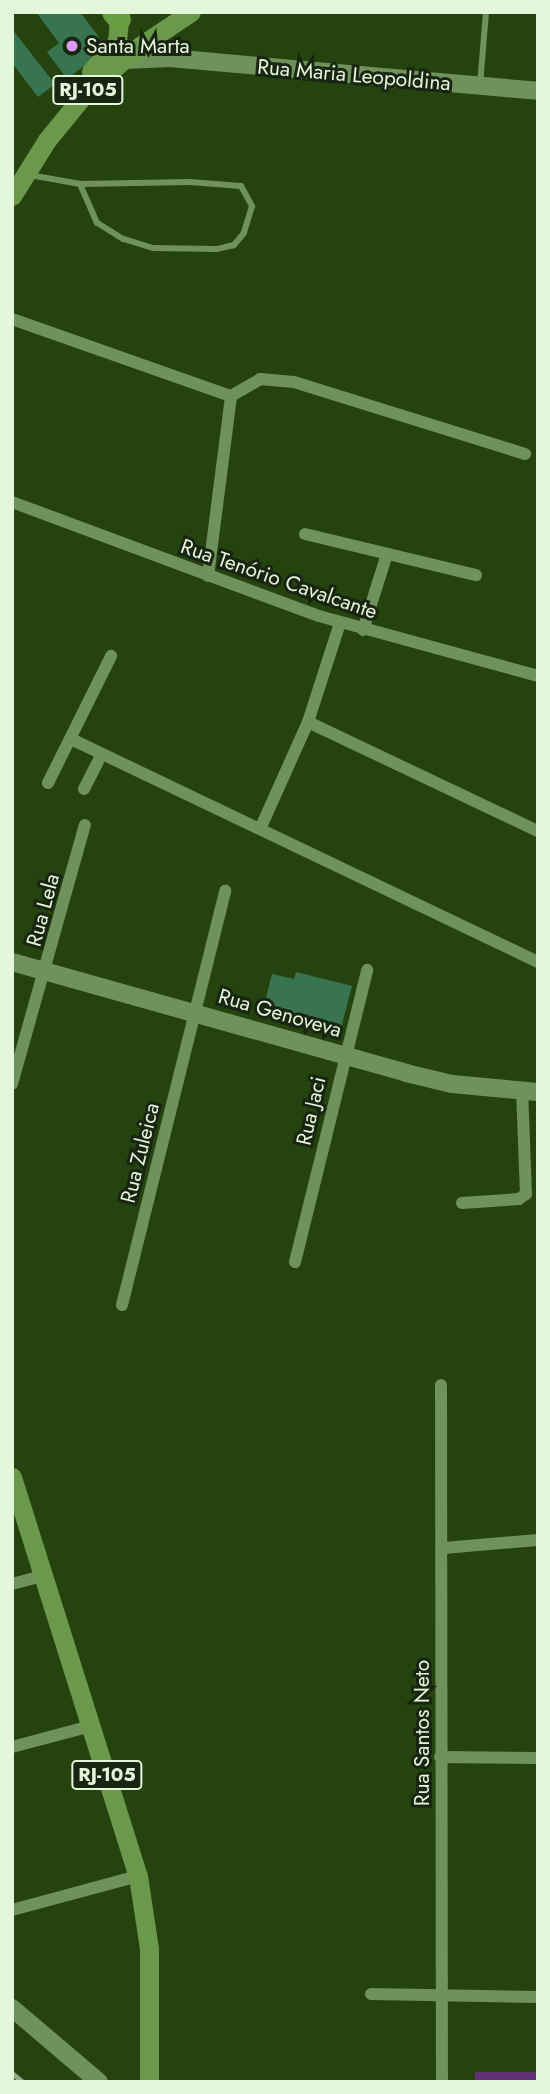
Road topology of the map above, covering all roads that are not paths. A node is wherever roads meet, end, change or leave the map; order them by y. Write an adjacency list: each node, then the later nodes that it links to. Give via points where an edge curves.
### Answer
1 (191, 12): 4 (main road, RJ-105)
2 (486, 12): 7 (lane)
3 (116, 16): 4 (main road, RJ-105, via 138,32); 9 (main road, RJ-105, via 114,48 61,103)
4 (156, 34): 5 (street); 6 (main road, RJ-105)
5 (170, 58): 6 (street, Rua Maria Leopoldina); 7 (street, Rua Maria Leopoldina)
6 (124, 60): 9 (main road, RJ-105, via 81,98)
7 (480, 87): 8 (street, Rua Maria Leopoldina)
8 (538, 91)
9 (29, 166): 10 (lane); 11 (main road, RJ-105)
10 (80, 184): 10 (lane, via 241,186 252,206 244,233 234,245 153,248 123,239 97,223)
11 (12, 196)
12 (12, 319): 13 (street)
13 (231, 396): 14 (street, via 260,379 294,382); 19 (street)
14 (525, 454)
15 (12, 502): 19 (street, Rua Tenório Cavalcante)
16 (304, 534): 17 (street)
17 (387, 554): 18 (street); 21 (street)
18 (476, 575)
19 (208, 576): 20 (street, Rua Tenório Cavalcante)
20 (340, 623): 21 (street, Rua Tenório Cavalcante); 24 (street)
21 (363, 630): 23 (street, Rua Tenório Cavalcante)
22 (111, 656): 25 (street)
23 (538, 676)
24 (308, 722): 30 (street); 31 (street)
25 (71, 739): 26 (street); 27 (street)
26 (102, 754): 28 (street); 30 (street)
27 (48, 783)
28 (84, 789)
29 (85, 825): 36 (street, Rua Lela)
30 (261, 827): 34 (street)
31 (538, 831)
32 (225, 891): 37 (street, Rua Zuleica)
33 (12, 962): 36 (street, Rua Genoveva)
34 (538, 962)
35 (367, 970): 38 (street, Rua Jaci)
36 (46, 972): 37 (street, Rua Genoveva); 39 (street, Rua Lela)
37 (195, 1011): 38 (street, Rua Genoveva); 43 (street, Rua Zuleica)
38 (344, 1055): 40 (street, Rua Genoveva, via 452,1084); 42 (street, Rua Jaci)
39 (12, 1084)
40 (530, 1092): 41 (street, via 526,1194 519,1199)
41 (462, 1203)
42 (295, 1262)
43 (122, 1304)
44 (441, 1385): 47 (street, Rua Santos Neto)
45 (12, 1477): 48 (main road, RJ-105)
46 (538, 1539): 47 (street)
47 (444, 1548): 52 (street, Rua Santos Neto)
48 (45, 1575): 49 (street); 50 (main road, RJ-105)
49 (12, 1584)
50 (91, 1726): 51 (street); 54 (main road, RJ-105)
51 (12, 1747)
52 (440, 1757): 53 (street); 57 (street, Rua Santos Neto)
53 (538, 1758)
54 (138, 1876): 55 (street); 61 (main road, RJ-105, via 149,1949)
55 (12, 1910)
56 (370, 1994): 57 (street)
57 (442, 1997): 58 (street); 62 (street, Rua Santos Neto)
58 (538, 1997)
59 (12, 2008): 60 (street)
60 (99, 2082)
61 (149, 2082)
62 (442, 2082)

